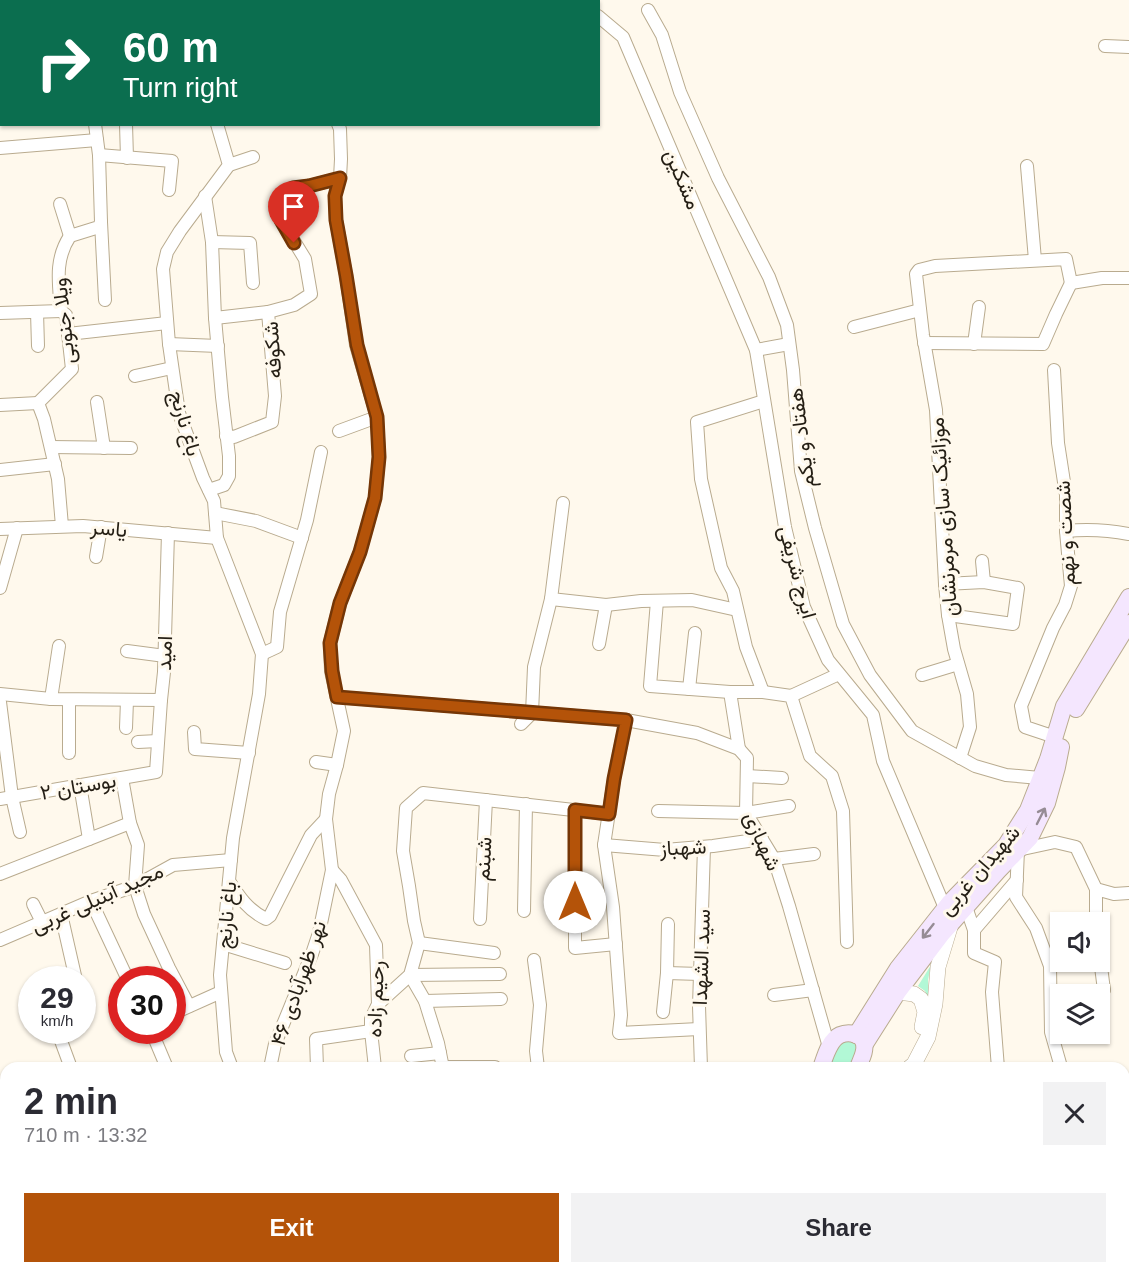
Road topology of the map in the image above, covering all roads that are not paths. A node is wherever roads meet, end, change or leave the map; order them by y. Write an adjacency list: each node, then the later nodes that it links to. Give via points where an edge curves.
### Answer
1 (648, 10): 40 (street, هفتاد و یکم, via 662,35 680,92 718,178 769,277 787,325)
2 (600, 18): 44 (street, مشکین, via 622,37)
3 (1105, 46): 4 (street)
4 (1129, 46)
5 (95, 126): 9 (street)
6 (126, 126): 13 (street)
7 (218, 126): 14 (street)
8 (339, 126): 16 (street, نهر ظهرآبادی ۴۶)
9 (97, 140): 10 (street); 11 (street)
10 (0, 148)
11 (99, 155): 13 (street); 20 (street)
12 (254, 157): 14 (street)
13 (127, 158): 17 (street, via 172,161)
14 (229, 165): 18 (street, باغ نارنج)
15 (1027, 166): 23 (street)
16 (340, 178): 32 (street, شکوفه, via 293,188 280,197 281,220 305,259 310,294 294,305); 52 (street, نهر ظهرآبادی ۴۶, via 335,196 336,220 357,345)
17 (169, 190)
18 (205, 196): 22 (street); 35 (street, باغ نارنج, via 167,252 163,269)
19 (60, 204): 21 (street)
20 (101, 222): 21 (street, via 99,227); 27 (street)
21 (70, 236): 30 (street, ویلا جنوبی, via 63,245 58,267)
22 (212, 242): 25 (street, via 250,243); 34 (street)
23 (1035, 260): 26 (street, via 1066,259); 29 (street, موزائیک سازی مرمرنشان, via 919,270 916,274)
24 (1129, 278): 26 (street)
25 (253, 283)
26 (1071, 283): 41 (street, via 1043,344)
27 (105, 300)
28 (979, 307): 41 (street)
29 (920, 310): 36 (street); 38 (street, موزائیک سازی مرمرنشان)
30 (61, 311): 31 (street); 37 (street, ویلا جنوبی, via 66,315)
31 (37, 312): 33 (street); 42 (street)
32 (268, 312): 34 (street); 54 (street, شکوفه, via 275,396 272,422 234,437)
33 (0, 314)
34 (215, 318): 43 (street)
35 (167, 323): 37 (street); 39 (street, باغ نارنج)
36 (854, 327)
37 (68, 334): 50 (street, ویلا جنوبی, via 72,369)
38 (924, 343): 41 (street); 76 (street, موزائیک سازی مرمرنشان, via 936,410)
39 (169, 344): 43 (street); 45 (street, باغ نارنج)
40 (789, 344): 44 (street); 116 (street, هفتاد و یکم, via 801,471 843,624 870,675 912,731)
41 (974, 344)
42 (38, 346)
43 (218, 346): 54 (street)
44 (756, 350): 48 (street, ایرج شریفی)
45 (172, 368): 47 (street); 61 (street, باغ نارنج, via 178,413)
46 (1054, 370): 68 (street, شصت و نهم)
47 (135, 376)
48 (764, 401): 82 (street, via 697,422 701,479 721,568 733,591); 92 (street, ایرج شریفی, via 785,527 804,608 828,660)
49 (97, 402): 56 (street)
50 (38, 403): 51 (street); 55 (street)
51 (0, 405)
52 (377, 417): 53 (street); 99 (street, نهر ظهرآبادی ۴۶, via 375,498 330,643)
53 (339, 431)
54 (226, 436): 61 (street, via 229,476 224,485)
55 (51, 447): 56 (street); 59 (street)
56 (104, 448): 57 (street)
57 (131, 448)
58 (321, 452): 72 (street)
59 (55, 464): 60 (street); 64 (street)
60 (0, 470)
61 (209, 490): 63 (street, باغ نارنج)
62 (562, 503): 79 (street)
63 (215, 513): 71 (street, باغ نارنج); 72 (street, via 256,521)
64 (62, 526): 65 (street, یاسر); 66 (street, یاسر)
65 (101, 527): 69 (street, یاسر); 73 (street)
66 (17, 528): 67 (street, یاسر); 77 (street)
67 (0, 529)
68 (1066, 531): 70 (street); 110 (street, شصت و نهم, via 1071,586 1021,706 1025,727)
69 (168, 533): 71 (street, یاسر); 90 (street, امید)
70 (1129, 534)
71 (218, 538): 89 (street, باغ نارنج)
72 (302, 538): 89 (street, via 280,612 277,647)
73 (96, 557)
74 (982, 561): 75 (street)
75 (984, 582): 76 (street); 83 (street, via 1018,588 1013,624)
76 (945, 584): 83 (street, موزائیک سازی مرمرنشان)
77 (0, 588)
78 (1129, 597): 110 (main road, شهیدان غربی, via 1064,706)
79 (551, 599): 81 (street); 105 (street, via 534,667)
80 (657, 601): 81 (street); 82 (street, via 692,600); 94 (street, via 650,686)
81 (606, 604): 86 (street)
82 (737, 610): 96 (street)
83 (948, 615): 91 (street, موزائیک سازی مرمرنشان)
84 (1129, 623): 140 (main road, شهیدان غربی, one-way to 84, via 1030,838 1047,803 1072,714)
85 (695, 633): 94 (street)
86 (599, 644)
87 (58, 646): 100 (street)
88 (127, 651): 90 (street)
89 (262, 654): 115 (street, باغ نارنج)
90 (165, 656): 103 (street, امید)
91 (958, 664): 93 (street); 116 (street, موزائیک سازی مرمرنشان, via 967,694 970,727)
92 (839, 674): 98 (street); 157 (street, ایرج شریفی, via 873,715 883,761)
93 (922, 675)
94 (689, 689): 95 (street)
95 (730, 692): 96 (street); 113 (street, شهبازی)
96 (763, 692): 98 (street)
97 (0, 694): 100 (street)
98 (790, 696): 163 (street, via 810,756 832,776 843,811)
99 (337, 697): 105 (street); 118 (street, نهر ظهرآبادی ۴۶, via 344,731)
100 (51, 699): 101 (street)
101 (69, 700): 102 (street); 114 (street)
102 (127, 700): 103 (street); 108 (street)
103 (161, 700): 111 (street, امید)
104 (0, 702): 125 (street)
105 (532, 713): 106 (street); 107 (street)
106 (626, 720): 113 (street, via 697,733); 132 (street)
107 (521, 724)
108 (126, 728)
109 (194, 732): 115 (street, via 195,749)
110 (1055, 737): 123 (main road, شهیدان غربی)
111 (158, 741): 112 (street); 119 (street, امید)
112 (138, 742)
113 (739, 749): 120 (street, شهبازی, via 747,758)
114 (69, 753)
115 (249, 753): 143 (street, باغ نارنج)
116 (960, 758): 123 (street, هفتاد و یکم, via 1006,775)
117 (316, 762): 118 (street)
118 (337, 765): 133 (street, نهر ظهرآبادی ۴۶)
119 (156, 772): 121 (street, بوستان ۲)
120 (747, 776): 122 (street); 131 (street, شهبازی)
121 (122, 778): 124 (street, بوستان ۲); 134 (street)
122 (782, 778)
123 (1041, 778): 157 (main road, شهیدان غربی, via 1028,810 1006,845)
124 (80, 785): 125 (street, بوستان ۲); 136 (street)
125 (6, 798): 135 (street)
126 (486, 800): 127 (street); 158 (street, شبنم); 164 (street, via 423,793 406,808 403,851)
127 (526, 804): 129 (street); 154 (street)
128 (789, 806): 131 (street)
129 (575, 810): 132 (street); 166 (street, via 575,948)
130 (658, 812): 131 (street)
131 (746, 813): 137 (street, شهبازی)
132 (609, 814): 138 (street)
133 (326, 819): 144 (street, نهر ظهرآبادی ۴۶); 147 (street, via 311,835 266,919 240,899)
134 (130, 823): 136 (street); 148 (street, via 138,845)
135 (20, 832)
136 (89, 839): 145 (street)
137 (762, 839): 139 (street, شهباز); 142 (street, شهبازی)
138 (604, 845): 139 (street, شهباز, via 665,850); 166 (street)
139 (704, 847): 174 (street, سید الشهدا)
140 (1018, 850): 146 (street); 149 (street, via 1055,842 1076,847); 153 (main road, شهیدان غربی)
141 (814, 854): 142 (street)
142 (774, 859): 176 (street, شهبازی)
143 (231, 860): 147 (street, باغ نارنج); 148 (street, مجید آبنیلی غربی, via 173,864)
144 (332, 870): 182 (street, رحیم زاده, via 376,945); 197 (street, نهر ظهرآبادی ۴۶, via 316,943)
145 (0, 874)
146 (1017, 879): 161 (street); 208 (street, via 1016,897 1036,928 1050,966 1051,1032)
147 (229, 881): 165 (street, باغ نارنج)
148 (135, 886): 151 (street, مجید آبنیلی غربی); 183 (street, via 144,914)
149 (1096, 889): 150 (street); 155 (street)
150 (1129, 893)
151 (91, 901): 156 (street, مجید آبنیلی غربی); 171 (street)
152 (33, 904): 159 (street)
153 (966, 907): 157 (main road, شهیدان غربی); 161 (street)
154 (524, 911)
155 (1096, 912)
156 (61, 914): 159 (street, مجید آبنیلی غربی); 170 (street)
157 (948, 916): 178 (main road, شهیدان غربی); 188 (main road, شهیدان غربی, one-way to 188, via 898,968); 206 (street, via 928,1037)
158 (480, 919)
159 (42, 922): 162 (street, مجید آبنیلی غربی)
160 (668, 924): 172 (street)
161 (974, 930): 207 (street, via 974,953 995,962 992,992)
162 (0, 940)
163 (847, 942)
164 (419, 943): 167 (street); 175 (street)
165 (223, 944): 169 (street); 177 (street, باغ نارنج)
166 (616, 944): 186 (street, via 619,1033)
167 (494, 953)
168 (534, 960): 201 (street, via 540,1005)
169 (285, 963)
170 (73, 966)
171 (121, 966)
172 (667, 973): 174 (street); 185 (street)
173 (500, 974): 175 (street)
174 (700, 974): 186 (street, سید الشهدا)
175 (410, 975): 181 (street); 182 (street)
176 (813, 990): 179 (street); 191 (street, شهبازی)
177 (221, 992): 183 (street); 196 (street, باغ نارنج)
178 (898, 992): 188 (main road, شهیدان غربی); 205 (street, via 921,999 924,1012)
179 (774, 995)
180 (501, 999): 181 (street)
181 (425, 1000): 192 (street)
182 (378, 1004): 187 (street, رحیم زاده, via 371,1019)
183 (189, 1006): 184 (street)
184 (186, 1007)
185 (663, 1012)
186 (699, 1029): 202 (street, سید الشهدا)
187 (371, 1032): 198 (street, via 316,1039); 199 (street, رحیم زاده)
188 (860, 1040): 191 (main road, via 852,1033 840,1035); 204 (main road)
189 (62, 1044): 194 (street)
190 (157, 1044): 195 (street)
191 (829, 1047): 203 (main road)
192 (440, 1053): 193 (street); 200 (street)
193 (411, 1056)
194 (69, 1062)
195 (164, 1062)
196 (230, 1062)
197 (271, 1062)
198 (317, 1062)
199 (374, 1062)
200 (442, 1062)
201 (537, 1062)
202 (701, 1062)
203 (823, 1062)
204 (860, 1062)
205 (907, 1062)
206 (915, 1062)
207 (998, 1062)
208 (1060, 1062)

